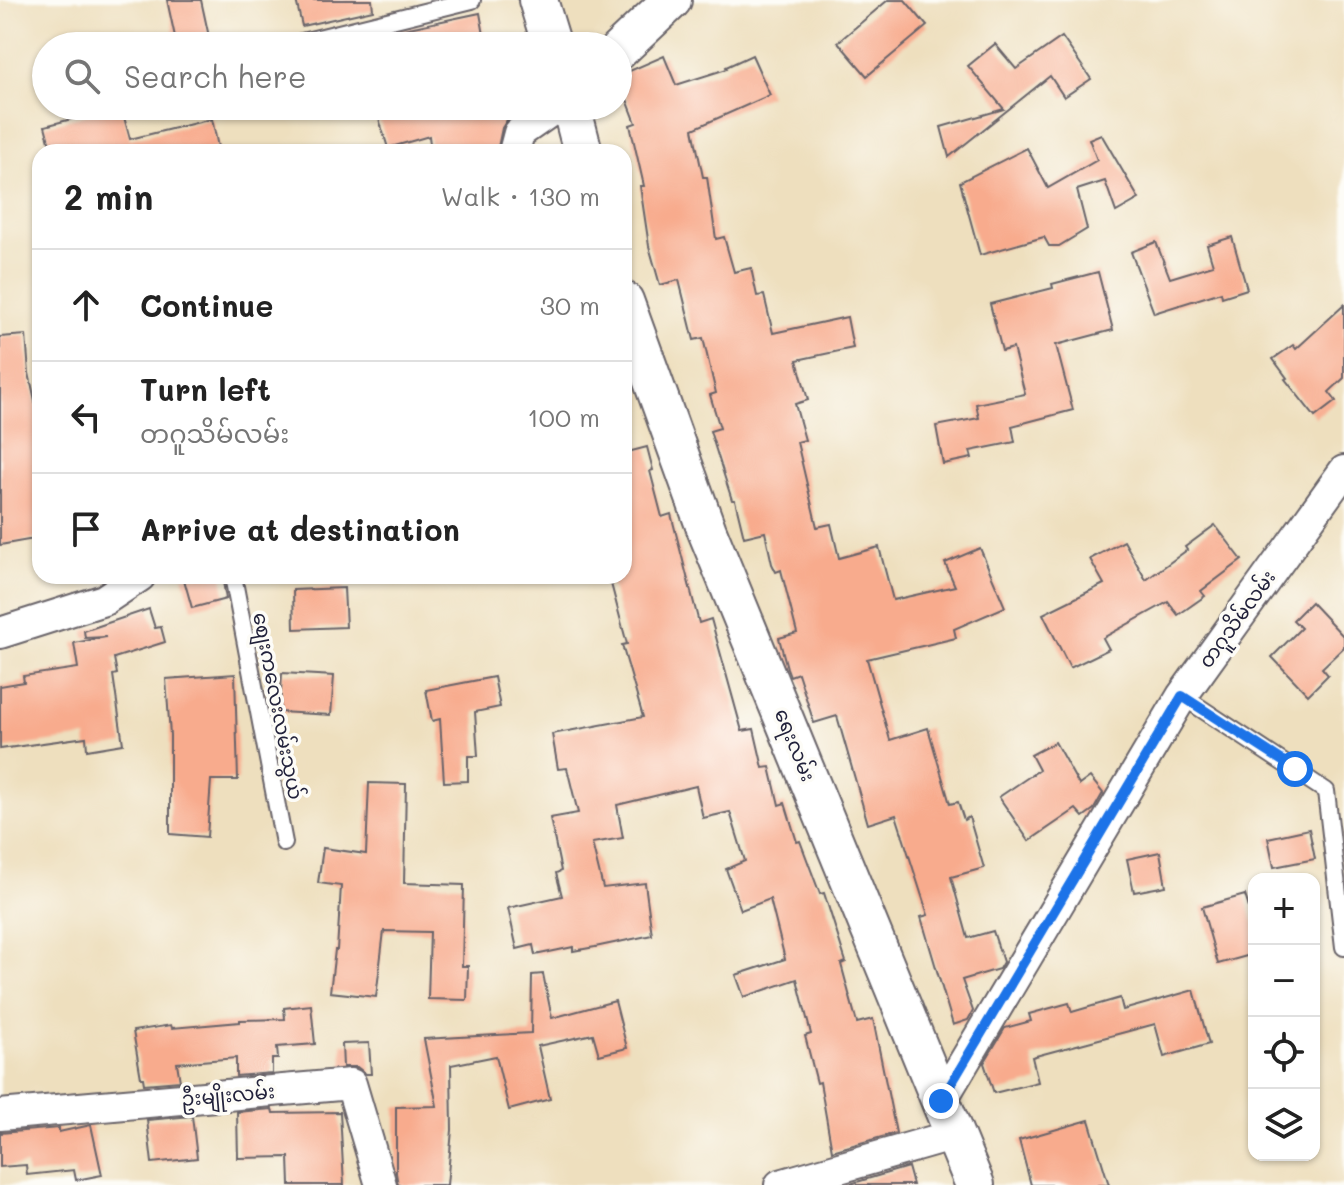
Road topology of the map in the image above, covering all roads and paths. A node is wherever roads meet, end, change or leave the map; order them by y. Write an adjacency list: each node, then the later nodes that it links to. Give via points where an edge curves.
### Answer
1 (472, 0): 4 (lane)
2 (538, 0): 5 (street)
3 (672, 0): 6 (street)
4 (343, 32)
5 (548, 32)
6 (632, 38)
7 (538, 120): 9 (street, via 519,133)
8 (575, 120): 10 (street)
9 (516, 144)
10 (581, 144)
11 (632, 323): 20 (street, ရေးလမ်း, via 707,531)
12 (1344, 471): 16 (street, တဂူသိမ်လမ်း)
13 (128, 584): 15 (street, via 104,600)
14 (235, 584): 17 (lane, စျေးကလေးလမ်းသွယ်)
15 (0, 633)
16 (1182, 696): 18 (lane, via 1326,791); 20 (street, တဂူသိမ်လမ်း)
17 (284, 843)
18 (1344, 947)
19 (0, 1115): 21 (street, ဦးမျိုးလမ်း, via 351,1084)
20 (948, 1118): 22 (street); 23 (street, ရေးလမ်း)
21 (381, 1185)
22 (780, 1185)
23 (975, 1185)

